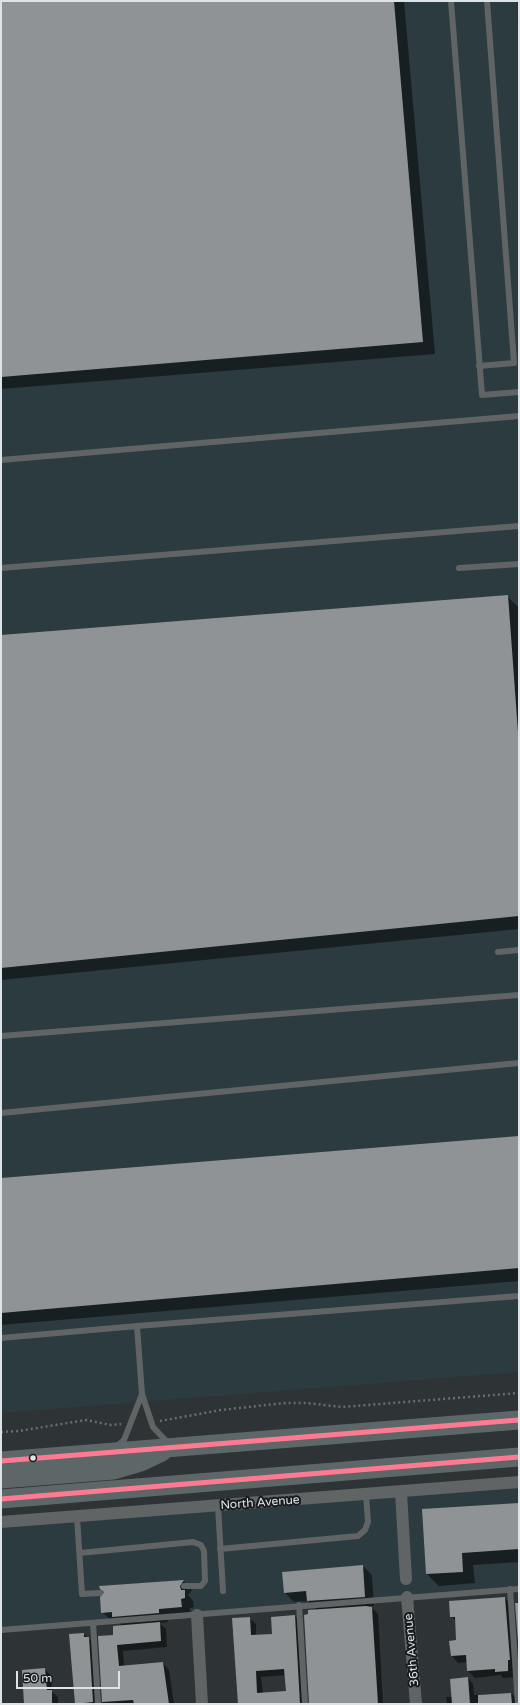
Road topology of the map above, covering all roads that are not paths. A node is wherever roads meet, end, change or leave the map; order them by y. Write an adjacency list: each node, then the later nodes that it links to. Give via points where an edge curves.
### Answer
1 (450, 1): 3 (lane)
2 (487, 1): 3 (lane, via 514,364)
3 (479, 366): 4 (lane, via 482,395)
4 (519, 392)
5 (519, 416): 6 (lane)
6 (1, 460)
7 (519, 526): 9 (lane)
8 (519, 564): 10 (lane)
9 (1, 568)
10 (459, 568)
11 (519, 950): 12 (lane)
12 (498, 952)
13 (519, 995): 14 (lane)
14 (1, 1036)
15 (519, 1063): 16 (lane)
16 (1, 1113)
17 (519, 1296): 18 (lane)
18 (137, 1326): 19 (lane); 20 (lane)
19 (1, 1338)
20 (142, 1394): 22 (lane, via 153,1427); 23 (lane, via 124,1440 118,1446)
21 (519, 1420): 22 (main road)
22 (173, 1447): 23 (main road); 26 (main road, via 141,1462 114,1470)
23 (104, 1452): 25 (main road)
24 (519, 1457): 30 (main road, North Avenue)
25 (1, 1461)
26 (1, 1479)
27 (519, 1482): 28 (street, North Avenue)
28 (401, 1492): 29 (street, North Avenue); 38 (street)
29 (366, 1495): 32 (street, North Avenue); 36 (lane, via 368,1522 365,1530 358,1536)
30 (30, 1496): 31 (main road, North Avenue); 33 (main road, via 12,1504)
31 (1, 1499)
32 (218, 1506): 34 (street, North Avenue); 36 (lane)
33 (1, 1513)
34 (77, 1516): 35 (street, North Avenue); 37 (lane)
35 (1, 1522)
36 (220, 1549): 42 (lane)
37 (80, 1553): 39 (lane, via 193,1542 200,1545 204,1552 205,1581 201,1586); 43 (lane, via 82,1594)
38 (406, 1578)
39 (184, 1586)
40 (519, 1588): 41 (lane)
41 (510, 1589): 44 (lane); 53 (lane)
42 (223, 1591)
43 (100, 1593)
44 (407, 1597): 45 (lane); 52 (street, 36th Avenue)
45 (299, 1605): 46 (lane); 51 (lane)
46 (196, 1615): 47 (lane); 50 (street)
47 (93, 1623): 48 (lane); 49 (lane)
48 (1, 1630)
49 (98, 1704)
50 (202, 1704)
51 (305, 1704)
52 (416, 1704)
53 (518, 1704)

